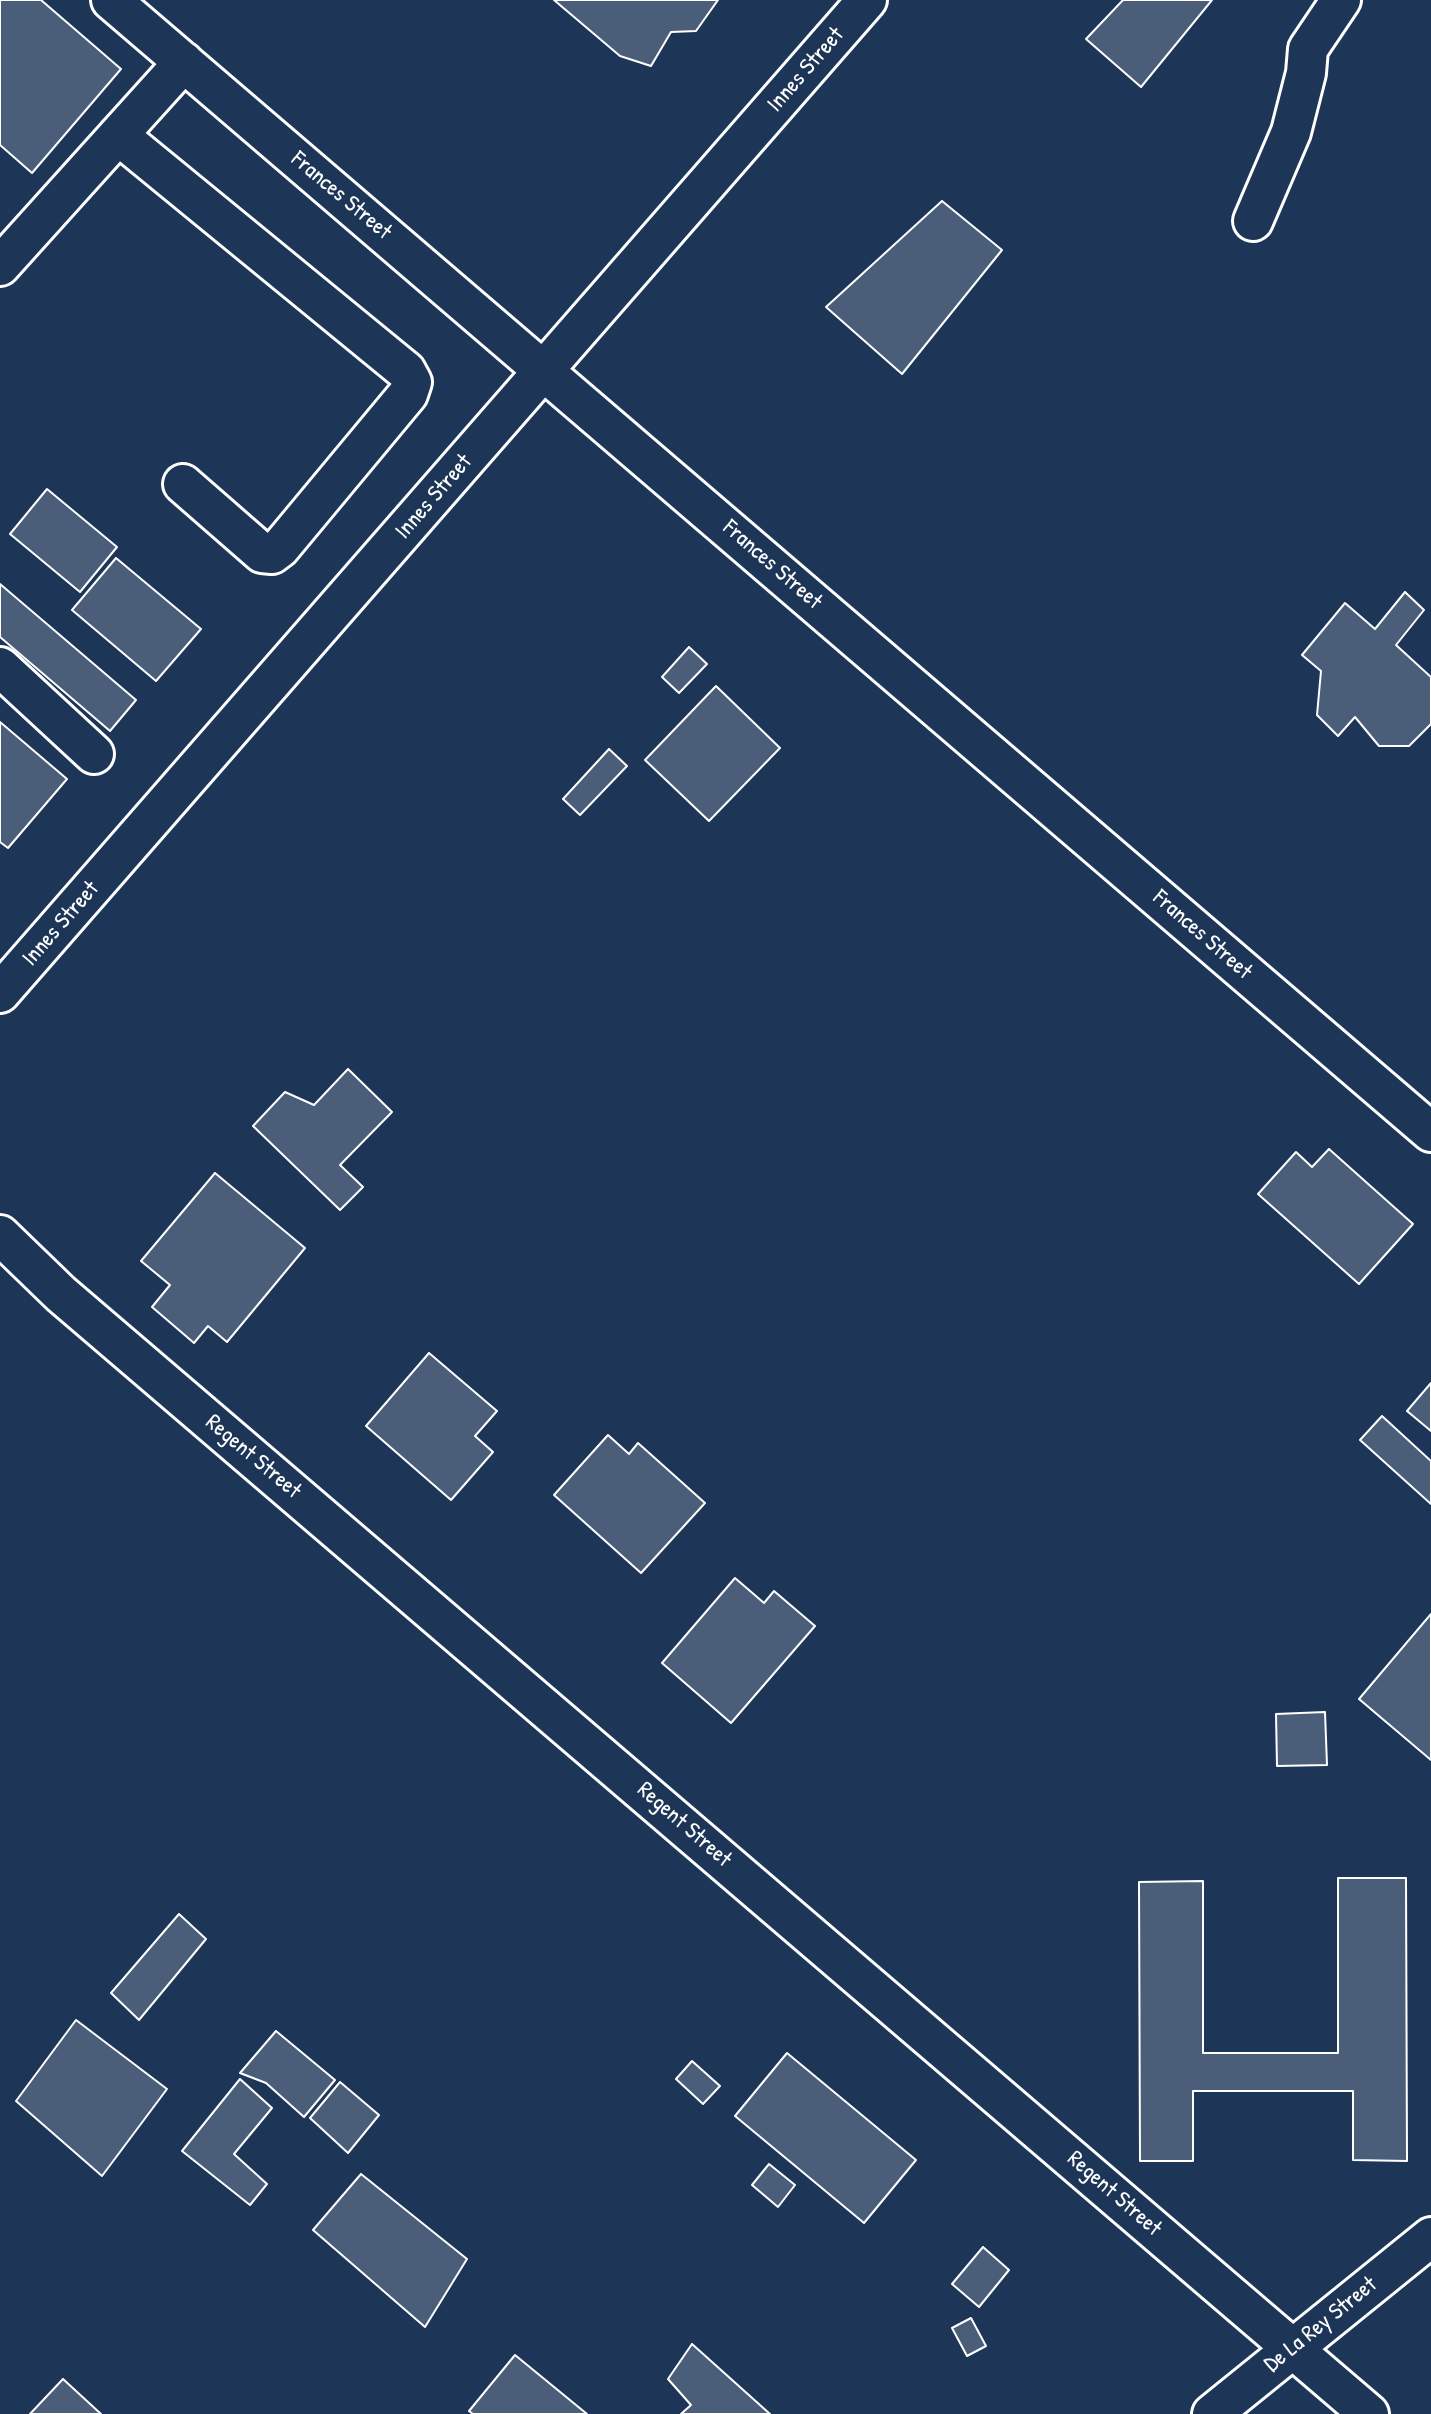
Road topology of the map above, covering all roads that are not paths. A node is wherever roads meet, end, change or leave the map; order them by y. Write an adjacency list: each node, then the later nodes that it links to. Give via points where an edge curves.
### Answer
1 (111, 0): 4 (street, Frances Street)
2 (867, 0): 8 (street, Innes Street)
3 (1341, 0): 6 (street, via 1308,49 1291,132)
4 (184, 62): 5 (street); 8 (street, Frances Street)
5 (118, 135): 7 (street); 9 (street, via 406,371 412,382 408,394 272,554 262,553)
6 (1253, 221)
7 (0, 266)
8 (545, 371): 12 (street, Innes Street); 13 (street, Frances Street)
9 (183, 484)
10 (0, 667): 11 (street)
11 (94, 754)
12 (0, 993)
13 (1431, 1132)
14 (0, 1235): 16 (street, Regent Street, via 61,1294)
15 (1431, 2236): 16 (street, De La Rey Street)
16 (1293, 2347): 17 (street, De La Rey Street); 18 (street, Regent Street)
17 (1213, 2414)
18 (1369, 2414)

